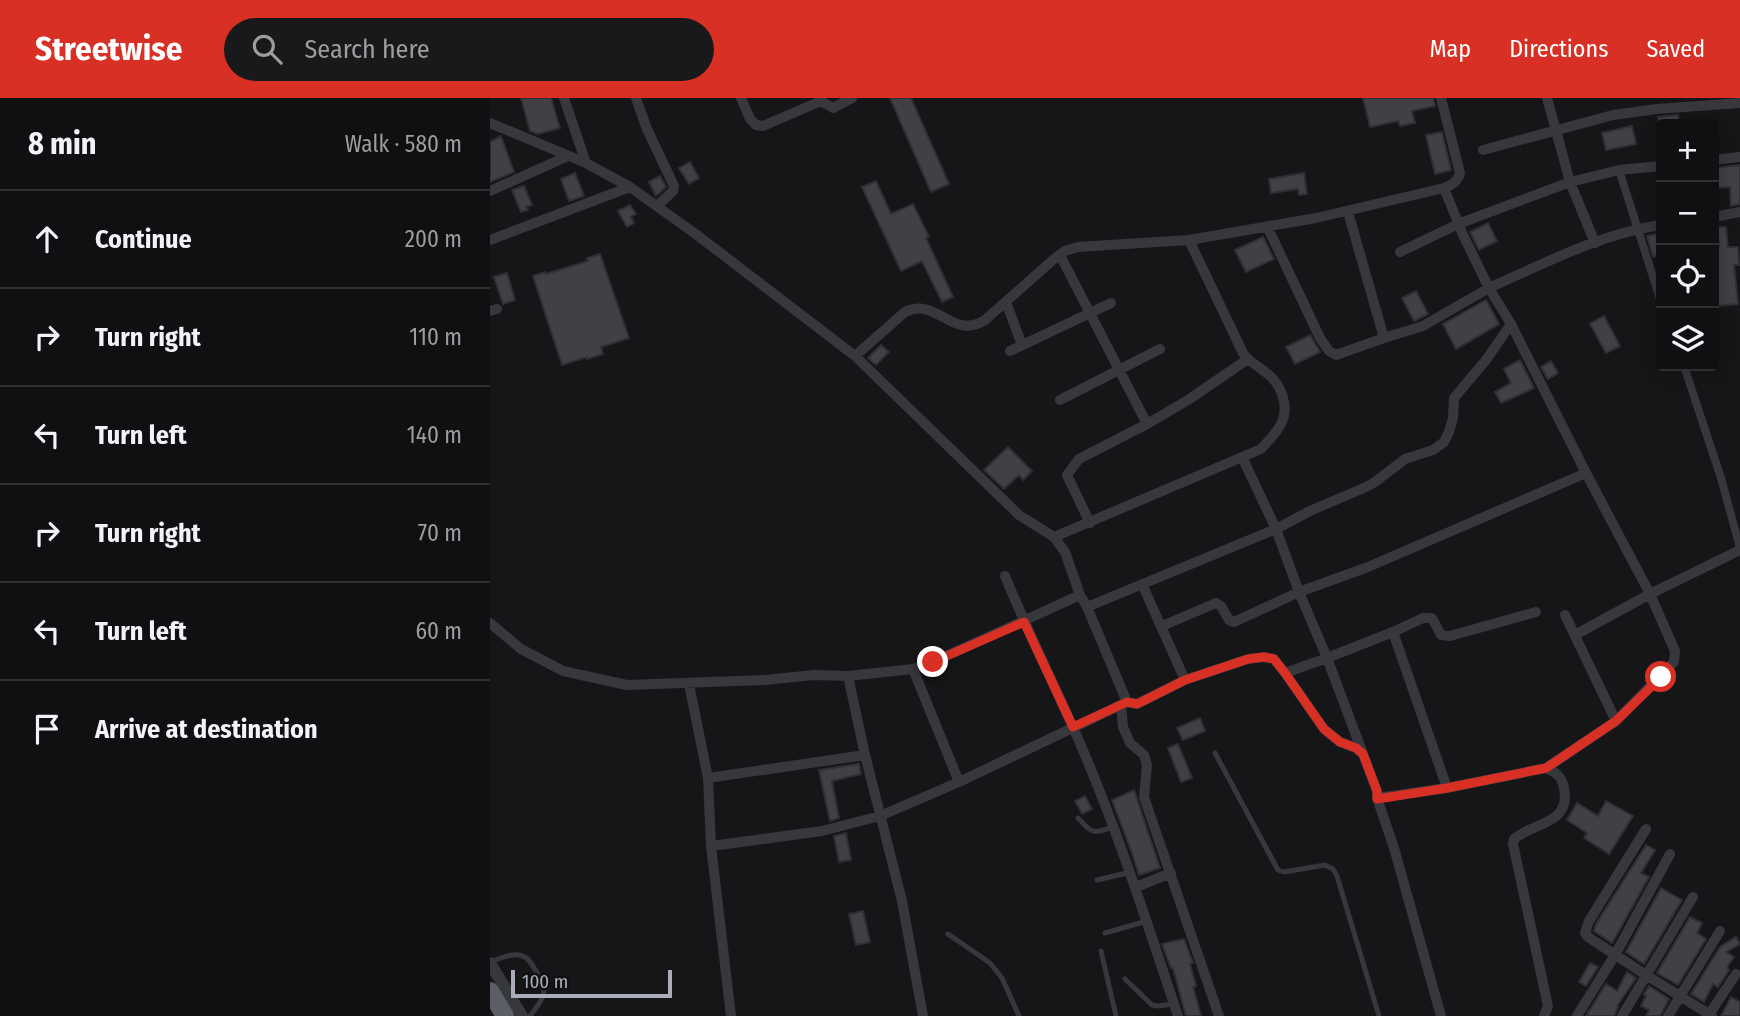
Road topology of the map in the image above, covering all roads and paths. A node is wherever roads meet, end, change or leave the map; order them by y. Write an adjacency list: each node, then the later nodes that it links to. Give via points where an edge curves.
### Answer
1 (564, 98): 15 (street)
2 (636, 98): 22 (street, via 674,186)
3 (741, 98): 7 (street, via 750,120 762,126)
4 (852, 98): 7 (street, via 833,107)
5 (1441, 98): 20 (street, via 1460,173)
6 (1547, 98): 10 (street)
7 (820, 100)
8 (1740, 103): 10 (street, via 1657,108)
9 (490, 122): 12 (street)
10 (1557, 131): 11 (street); 18 (street)
11 (1483, 150)
12 (568, 156): 15 (street); 21 (street)
13 (1740, 157): 14 (street)
14 (1719, 159)
15 (586, 163): 19 (street)
16 (1656, 166): 17 (street)
17 (1619, 170): 18 (street); 29 (street)
18 (1570, 182): 26 (street); 32 (street)
19 (630, 187): 22 (street); 30 (street)
20 (1444, 188): 23 (street); 26 (street)
21 (490, 191)
22 (657, 206): 45 (street)
23 (1348, 212): 27 (street); 41 (street)
24 (1740, 212): 25 (street)
25 (1719, 215)
26 (1458, 224): 33 (street); 36 (street)
27 (1266, 226): 31 (street); 41 (street, via 1329,351 1336,355)
28 (1656, 226): 29 (street)
29 (1637, 228): 32 (street); 35 (street)
30 (490, 240)
31 (1189, 240): 34 (street, via 1078,247); 46 (street)
32 (1595, 243): 36 (street)
33 (1400, 252)
34 (1060, 255): 37 (street); 39 (street)
35 (1656, 287)
36 (1489, 288): 40 (street); 41 (street, via 1423,326)
37 (1006, 302): 42 (street); 45 (street, via 972,327 913,308)
38 (1111, 303): 39 (street)
39 (1090, 313): 42 (street); 47 (street)
40 (1511, 324): 52 (street); 54 (street, via 1454,398 1444,442 1405,459 1366,487)
41 (1384, 338)
42 (1022, 345): 44 (street)
43 (1160, 349): 47 (street)
44 (1010, 351)
45 (855, 356): 55 (street, via 1019,514)
46 (1248, 359): 50 (street); 51 (street, via 1273,378 1284,410 1282,421 1261,449)
47 (1119, 370): 49 (street); 50 (street)
48 (1686, 371): 56 (street)
49 (1060, 400)
50 (1147, 424): 53 (street, via 1079,459 1067,475)
51 (1242, 457): 53 (street); 54 (street)
52 (1586, 473): 59 (street); 60 (street)
53 (1090, 523): 55 (street)
54 (1276, 529): 58 (street); 59 (street)
55 (1054, 537): 61 (street, via 1065,552)
56 (1740, 549): 60 (street)
57 (1005, 576): 65 (street)
58 (1142, 584): 62 (street); 67 (street)
59 (1299, 592): 67 (street, via 1234,622 1216,603); 70 (street)
60 (1650, 594): 69 (street); 77 (street, via 1675,651 1674,663)
61 (1080, 595): 62 (street); 65 (street)
62 (1087, 607): 76 (street)
63 (1536, 612): 68 (street, via 1450,636 1441,635 1428,617)
64 (1565, 615): 69 (street)
65 (1024, 622): 71 (street); 78 (street)
66 (490, 623): 75 (street, via 521,649 563,671 627,685)
67 (1162, 626): 74 (street)
68 (1393, 632): 70 (street); 85 (street)
69 (1575, 635): 77 (street)
70 (1326, 658): 72 (street); 80 (street)
71 (913, 669): 73 (street); 84 (street)
72 (1285, 673): 74 (street, via 1274,659 1264,657); 80 (street, via 1324,729)
73 (848, 676): 75 (street); 81 (street)
74 (1185, 680): 76 (street, via 1137,704)
75 (689, 684): 83 (street)
76 (1124, 703): 78 (street); 94 (street, via 1123,727 1130,743 1144,755 1144,797)
77 (1616, 721): 82 (street)
78 (1073, 727): 84 (street); 89 (street)
79 (1215, 753): 121 (lane, via 1278,870 1325,865 1337,876)
80 (1363, 754): 86 (street)
81 (865, 755): 83 (street); 87 (street)
82 (1546, 768): 85 (street); 123 (street, via 1563,783 1561,812 1521,834 1513,844 1548,1006)
83 (708, 778): 91 (street)
84 (959, 782): 87 (street)
85 (1447, 788): 86 (street)
86 (1377, 799): 122 (street)
87 (880, 816): 91 (street, via 822,831); 116 (street, via 902,901)
88 (1078, 818): 89 (lane, via 1096,832)
89 (1113, 827): 93 (street)
90 (1646, 829): 103 (street, via 1586,928 1588,937)
91 (711, 846): 115 (street)
92 (1670, 854): 103 (street)
93 (1131, 872): 95 (lane); 96 (street)
94 (1171, 873): 96 (street); 120 (street)
95 (1097, 880)
96 (1136, 887): 98 (street)
97 (1693, 897): 106 (street)
98 (1147, 921): 101 (lane); 110 (street)
99 (1720, 931): 109 (street)
100 (948, 933): 117 (lane, via 990,963)
101 (1105, 933)
102 (1101, 951): 118 (lane)
103 (1615, 955): 106 (street); 124 (street)
104 (490, 962): 113 (street); 114 (lane, via 520,955 538,973 544,996)
105 (1736, 974): 111 (street)
106 (1646, 975): 109 (street); 125 (street)
107 (1125, 979): 110 (lane, via 1152,1005)
108 (490, 991): 112 (highway)
109 (1681, 996): 111 (street); 126 (street)
110 (1174, 1004): 119 (street)
111 (1710, 1015)
112 (505, 1016)
113 (522, 1016)
114 (530, 1016)
115 (731, 1016)
116 (923, 1016)
117 (1019, 1016)
118 (1116, 1016)
119 (1178, 1016)
120 (1219, 1016)
121 (1379, 1016)
122 (1441, 1016)
123 (1544, 1016)
124 (1577, 1016)
125 (1622, 1016)
126 (1668, 1016)

